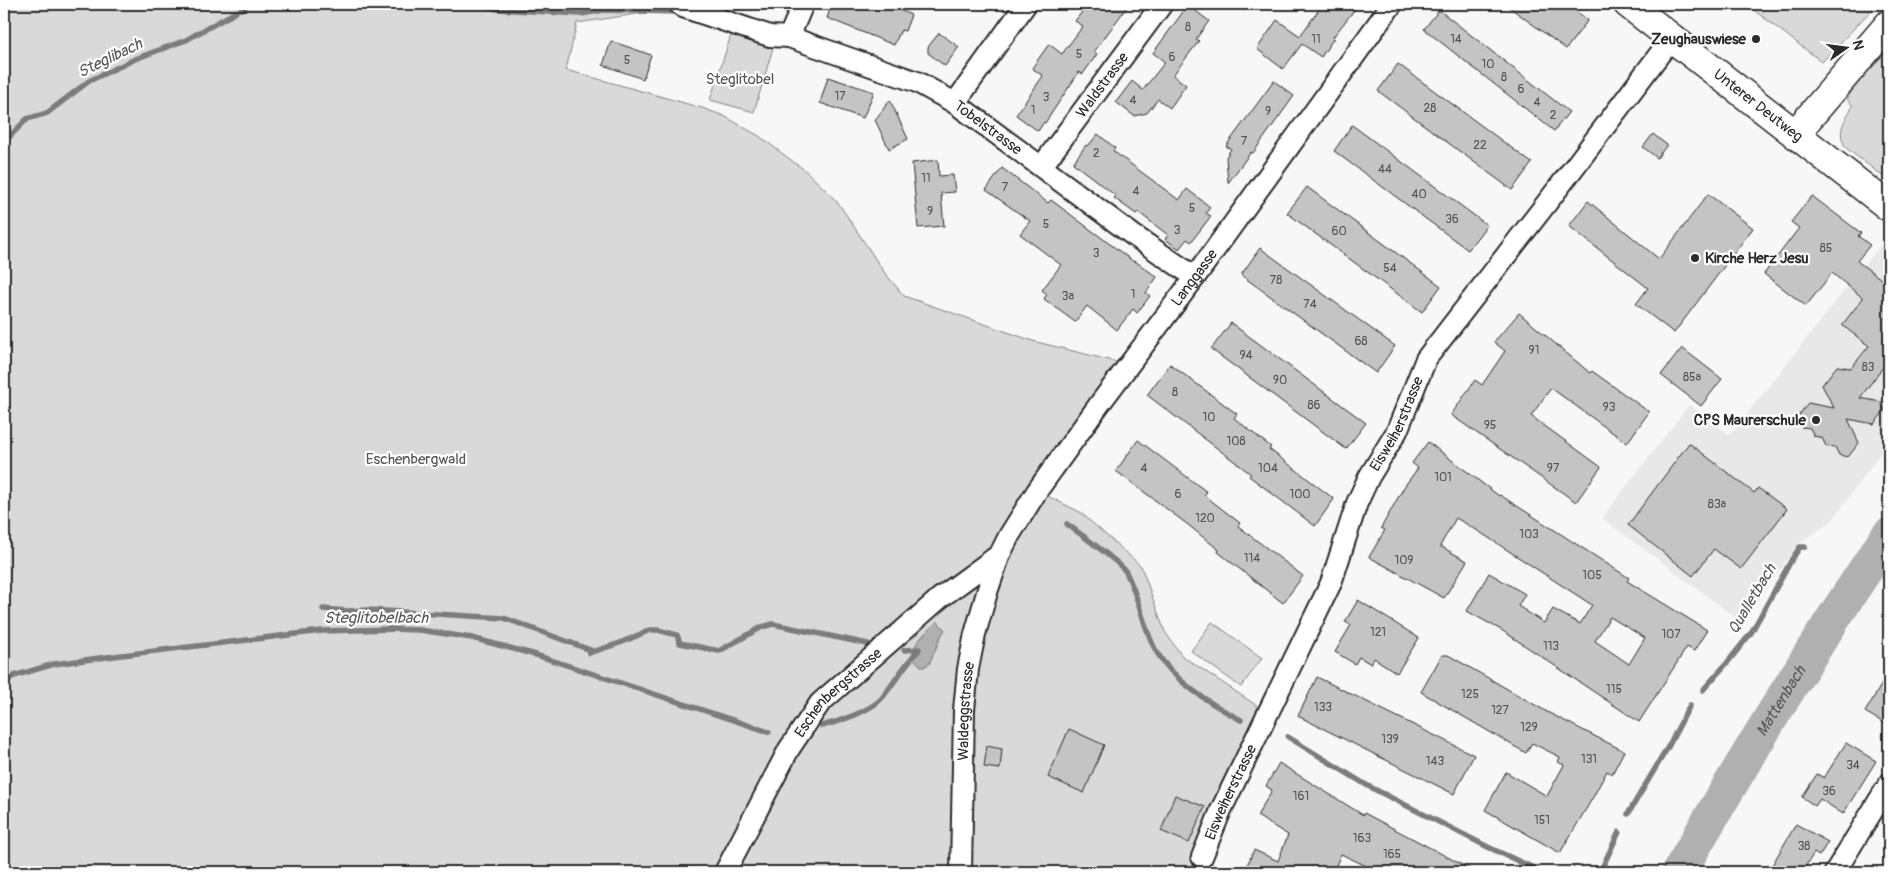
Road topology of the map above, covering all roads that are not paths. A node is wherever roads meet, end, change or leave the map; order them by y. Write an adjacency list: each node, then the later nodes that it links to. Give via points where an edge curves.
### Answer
1 (679, 4): 8 (street, Tobelstrasse, via 770,36)
2 (803, 4): 8 (street)
3 (1026, 4): 10 (street)
4 (1162, 4): 12 (street, Waldstrasse)
5 (1392, 4): 14 (street, Langgasse)
6 (1628, 4): 9 (main road, Unterer Deutweg)
7 (1889, 24): 11 (main road)
8 (789, 37): 10 (street, Tobelstrasse, via 917,82)
9 (1671, 38): 11 (main road, Unterer Deutweg); 17 (street, Eisweiherstrasse, via 1426,358 1397,431 1357,503 1331,582)
10 (955, 103): 12 (street, Tobelstrasse)
11 (1795, 134): 13 (main road, Unterer Deutweg)
12 (1042, 166): 14 (street, Tobelstrasse, via 1133,235)
13 (1889, 207)
14 (1196, 277): 15 (street, Langgasse, via 1037,491)
15 (1000, 554): 18 (street, Eschenbergstrasse, via 940,598 820,703 789,749); 19 (street, Waldeggstrasse, via 975,634 966,688)
16 (1889, 784): 20 (street)
17 (1202, 856)
18 (725, 872)
19 (961, 872)
20 (1835, 872)

